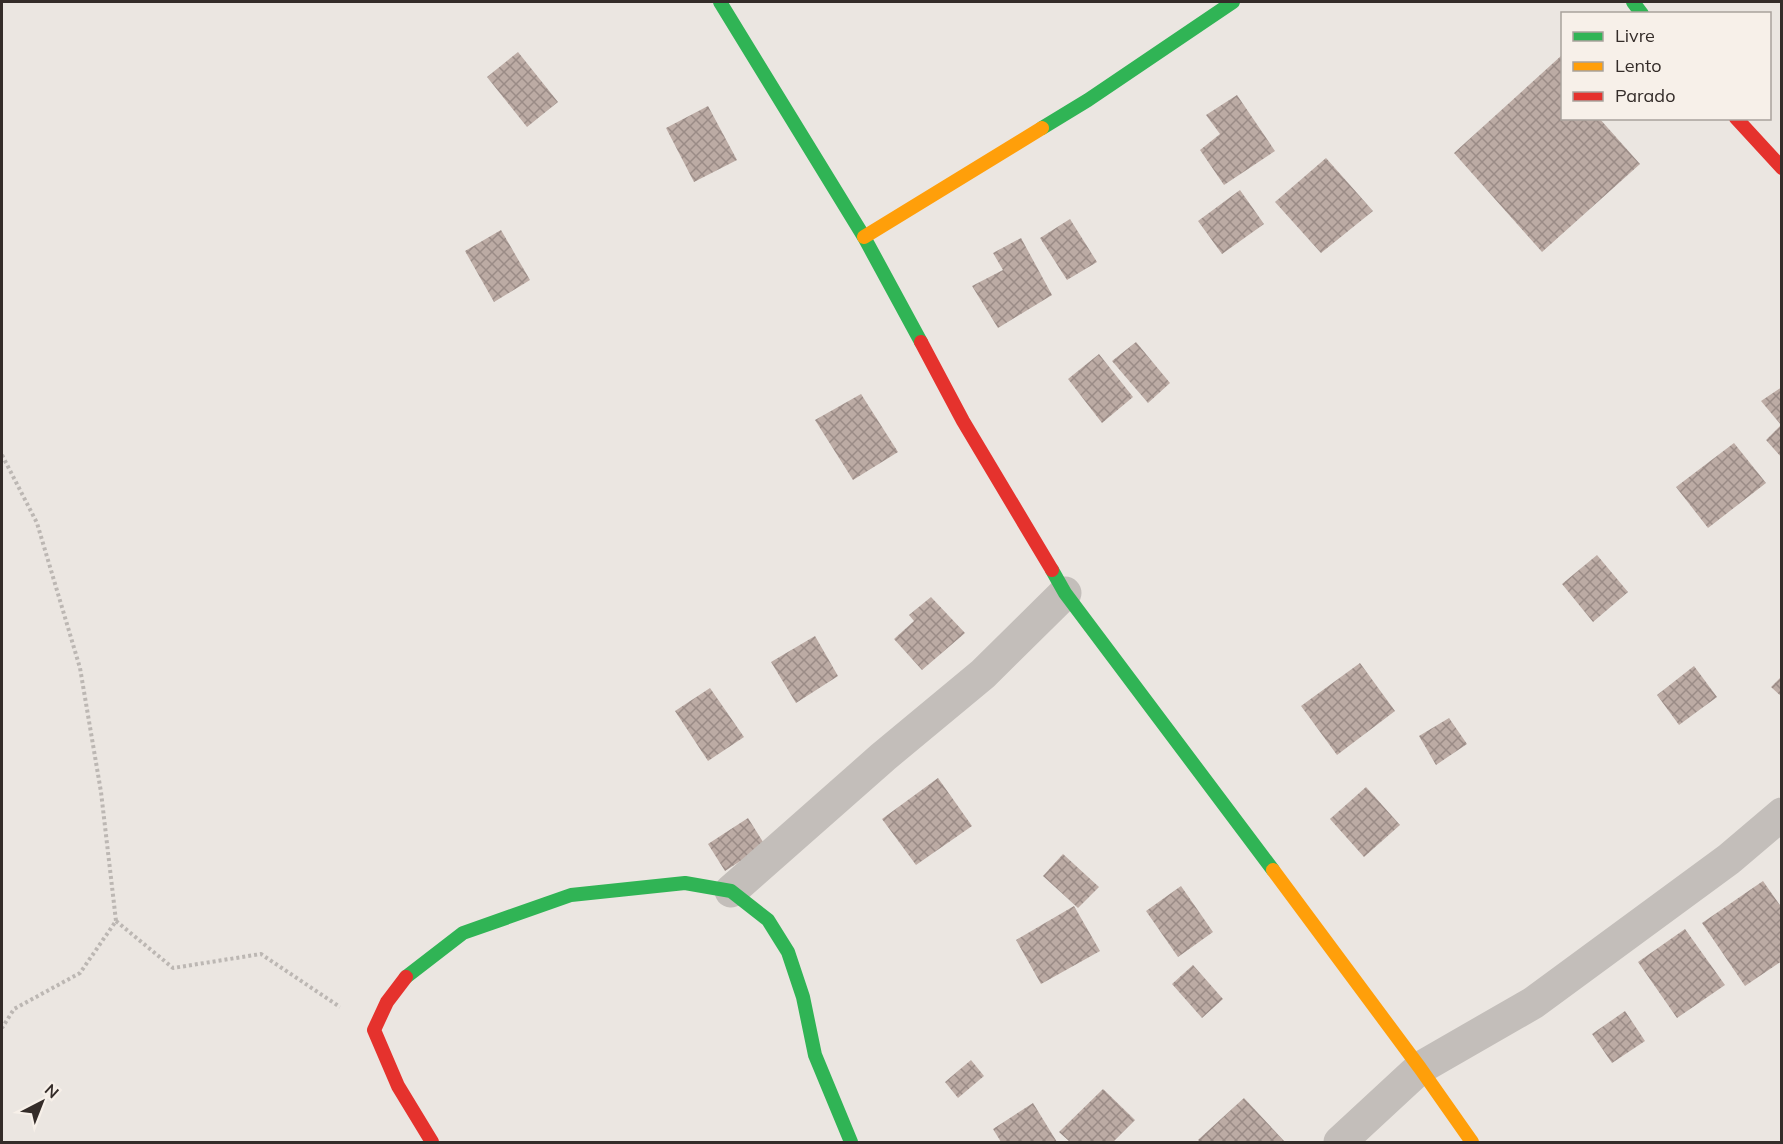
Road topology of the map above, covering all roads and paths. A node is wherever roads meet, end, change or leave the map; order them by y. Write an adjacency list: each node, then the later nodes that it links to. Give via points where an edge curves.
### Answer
1 (720, 2): 5 (street)
2 (1233, 2): 5 (street, via 1088,100)
3 (1738, 120): 4 (street)
4 (1782, 168)
5 (864, 237): 7 (street, via 963,421)
6 (2, 455): 10 (path, via 37,523 80,668 101,792)
7 (1065, 593): 9 (street, via 982,674); 13 (street)
8 (1782, 814): 13 (street, via 1729,859 1533,1003)
9 (731, 891): 12 (street, via 684,883 571,895 463,933 409,973 387,1002); 15 (street, via 768,920 788,952 803,997 815,1055)
10 (116, 921): 11 (path, via 80,973 14,1009); 12 (path, via 172,968 261,954)
11 (2, 1028)
12 (374, 1030): 14 (street, via 398,1086)
13 (1420, 1068): 16 (street); 17 (street)
14 (432, 1143)
15 (851, 1143)
16 (1340, 1143)
17 (1472, 1143)

